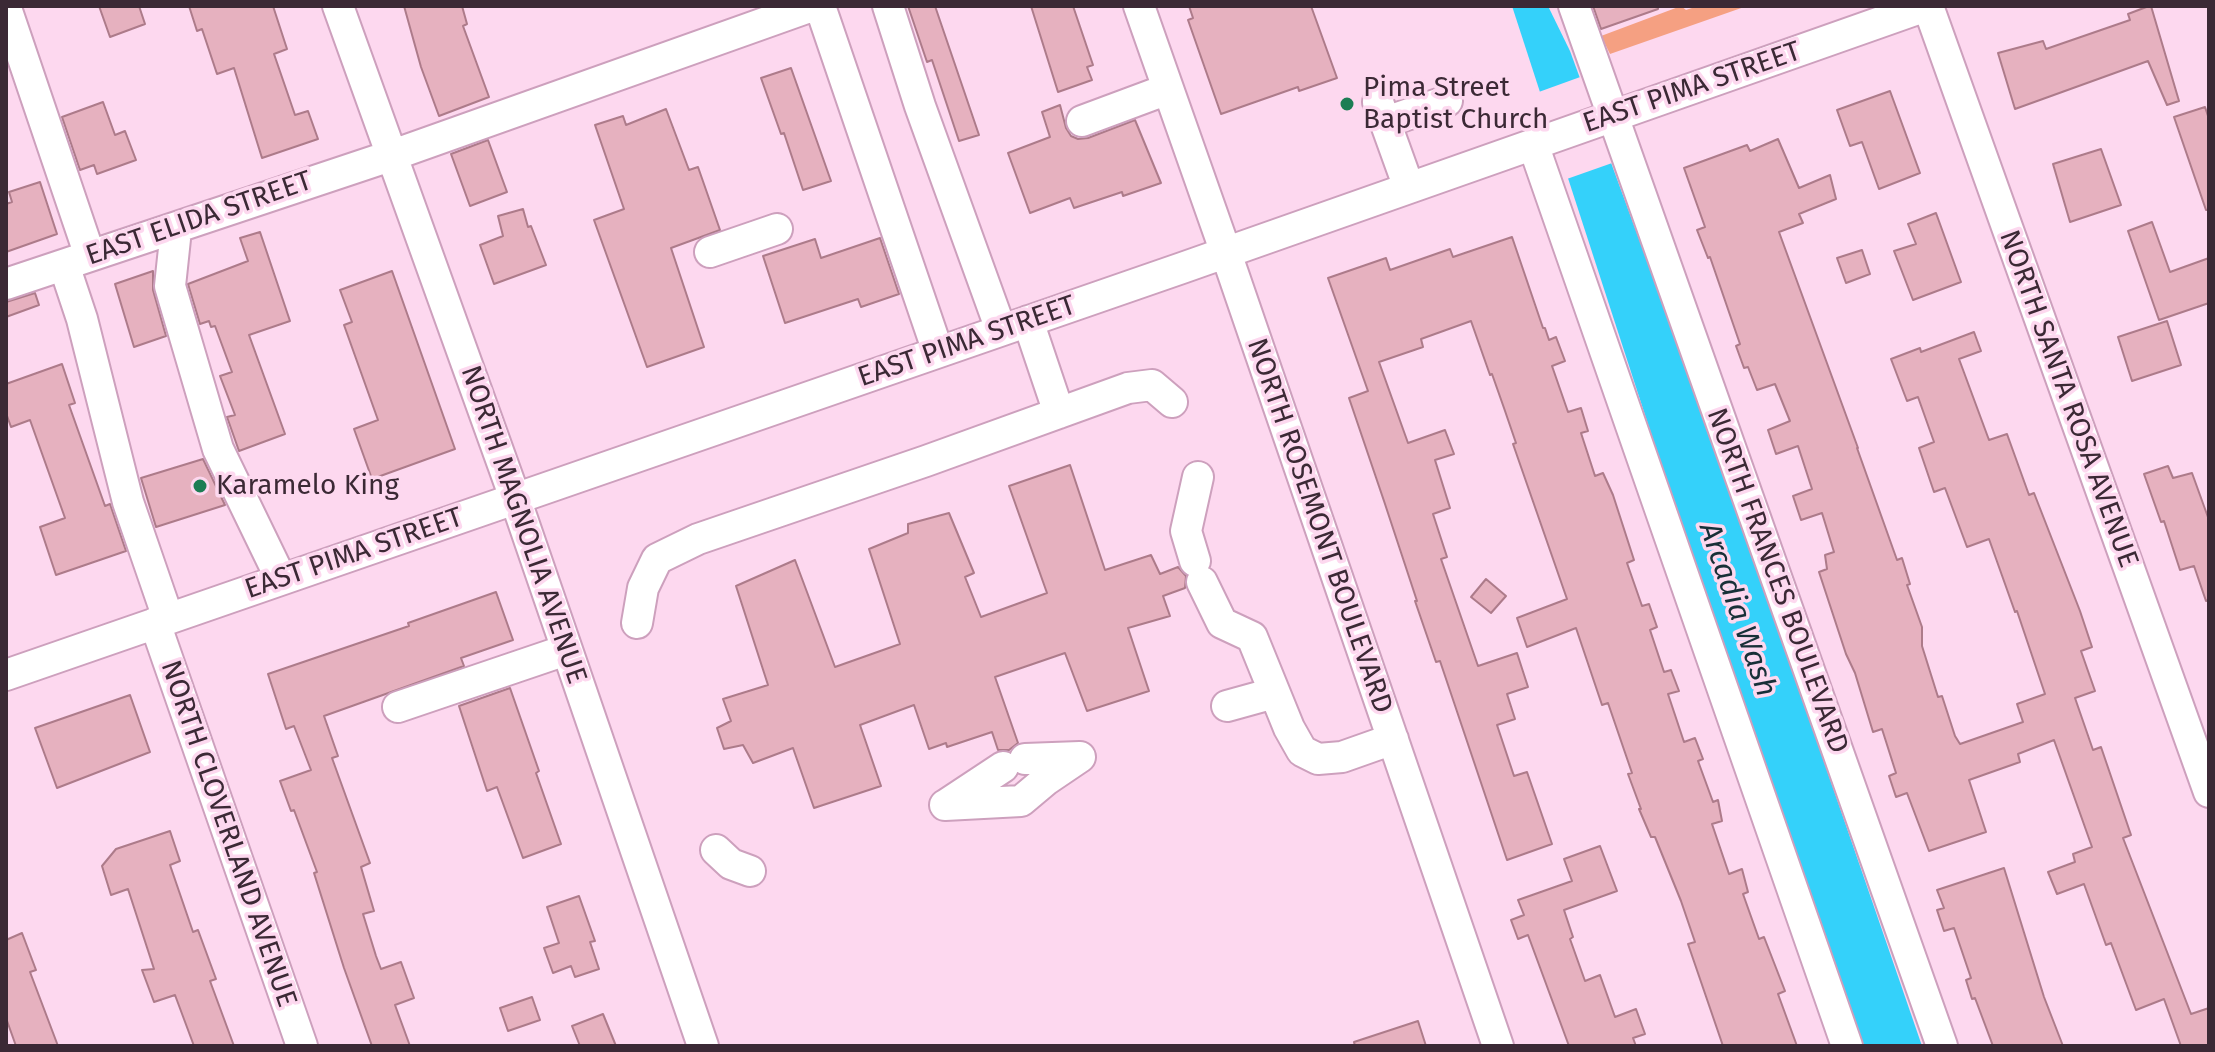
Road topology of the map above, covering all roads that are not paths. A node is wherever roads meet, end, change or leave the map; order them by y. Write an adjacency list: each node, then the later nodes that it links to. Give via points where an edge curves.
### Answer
1 (338, 6): 14 (street, NORTH MAGNOLIA AVENUE)
2 (812, 6): 14 (street, EAST ELIDA STREET)
3 (820, 6): 23 (street)
4 (888, 6): 22 (street, via 920,106)
5 (1139, 6): 9 (street, NORTH ROSEMONT BOULEVARD)
6 (1574, 6): 11 (street, NORTH FRANCES BOULEVARD)
7 (1927, 6): 11 (street, EAST PIMA STREET); 37 (street, NORTH SANTA ROSA AVENUE)
8 (6, 8): 20 (street, NORTH CLOVERLAND AVENUE)
9 (1168, 89): 12 (street); 19 (street, NORTH ROSEMONT BOULEVARD)
10 (1447, 101): 15 (street, via 1382,112)
11 (1604, 118): 13 (street, EAST PIMA STREET); 44 (street, NORTH FRANCES BOULEVARD)
12 (1082, 121)
13 (1536, 143): 15 (street, EAST PIMA STREET); 43 (street)
14 (393, 155): 16 (street, EAST ELIDA STREET); 27 (street, NORTH MAGNOLIA AVENUE)
15 (1409, 188): 19 (street, EAST PIMA STREET)
16 (172, 229): 20 (street, EAST ELIDA STREET); 28 (street, via 170,286 218,449)
17 (777, 229): 18 (street)
18 (710, 252)
19 (1226, 253): 22 (street, EAST PIMA STREET); 36 (street, NORTH ROSEMONT BOULEVARD)
20 (77, 260): 21 (street, EAST ELIDA STREET); 29 (street, NORTH CLOVERLAND AVENUE, via 82,319)
21 (6, 284)
22 (1014, 326): 23 (street, EAST PIMA STREET); 25 (street)
23 (938, 352): 27 (street, EAST PIMA STREET)
24 (1172, 402): 25 (street, via 1152,385 1128,388)
25 (1059, 413): 30 (street, via 698,539 657,559 643,588)
26 (1198, 477): 33 (street, via 1186,531 1199,572 1222,623 1252,637)
27 (515, 498): 28 (street, EAST PIMA STREET); 31 (street, NORTH MAGNOLIA AVENUE)
28 (281, 579): 29 (street, EAST PIMA STREET)
29 (161, 620): 32 (street, EAST PIMA STREET); 40 (street, NORTH CLOVERLAND AVENUE)
30 (637, 623)
31 (566, 650): 35 (street); 41 (street, NORTH MAGNOLIA AVENUE)
32 (6, 675)
33 (1274, 693): 34 (street); 36 (street, via 1302,751 1318,759 1342,757)
34 (1227, 706)
35 (398, 707)
36 (1393, 739): 42 (street, NORTH ROSEMONT BOULEVARD)
37 (2209, 792)
38 (716, 850): 39 (street, via 731,864)
39 (750, 871)
40 (302, 1046)
41 (703, 1046)
42 (1498, 1046)
43 (1847, 1046)
44 (1942, 1046)

